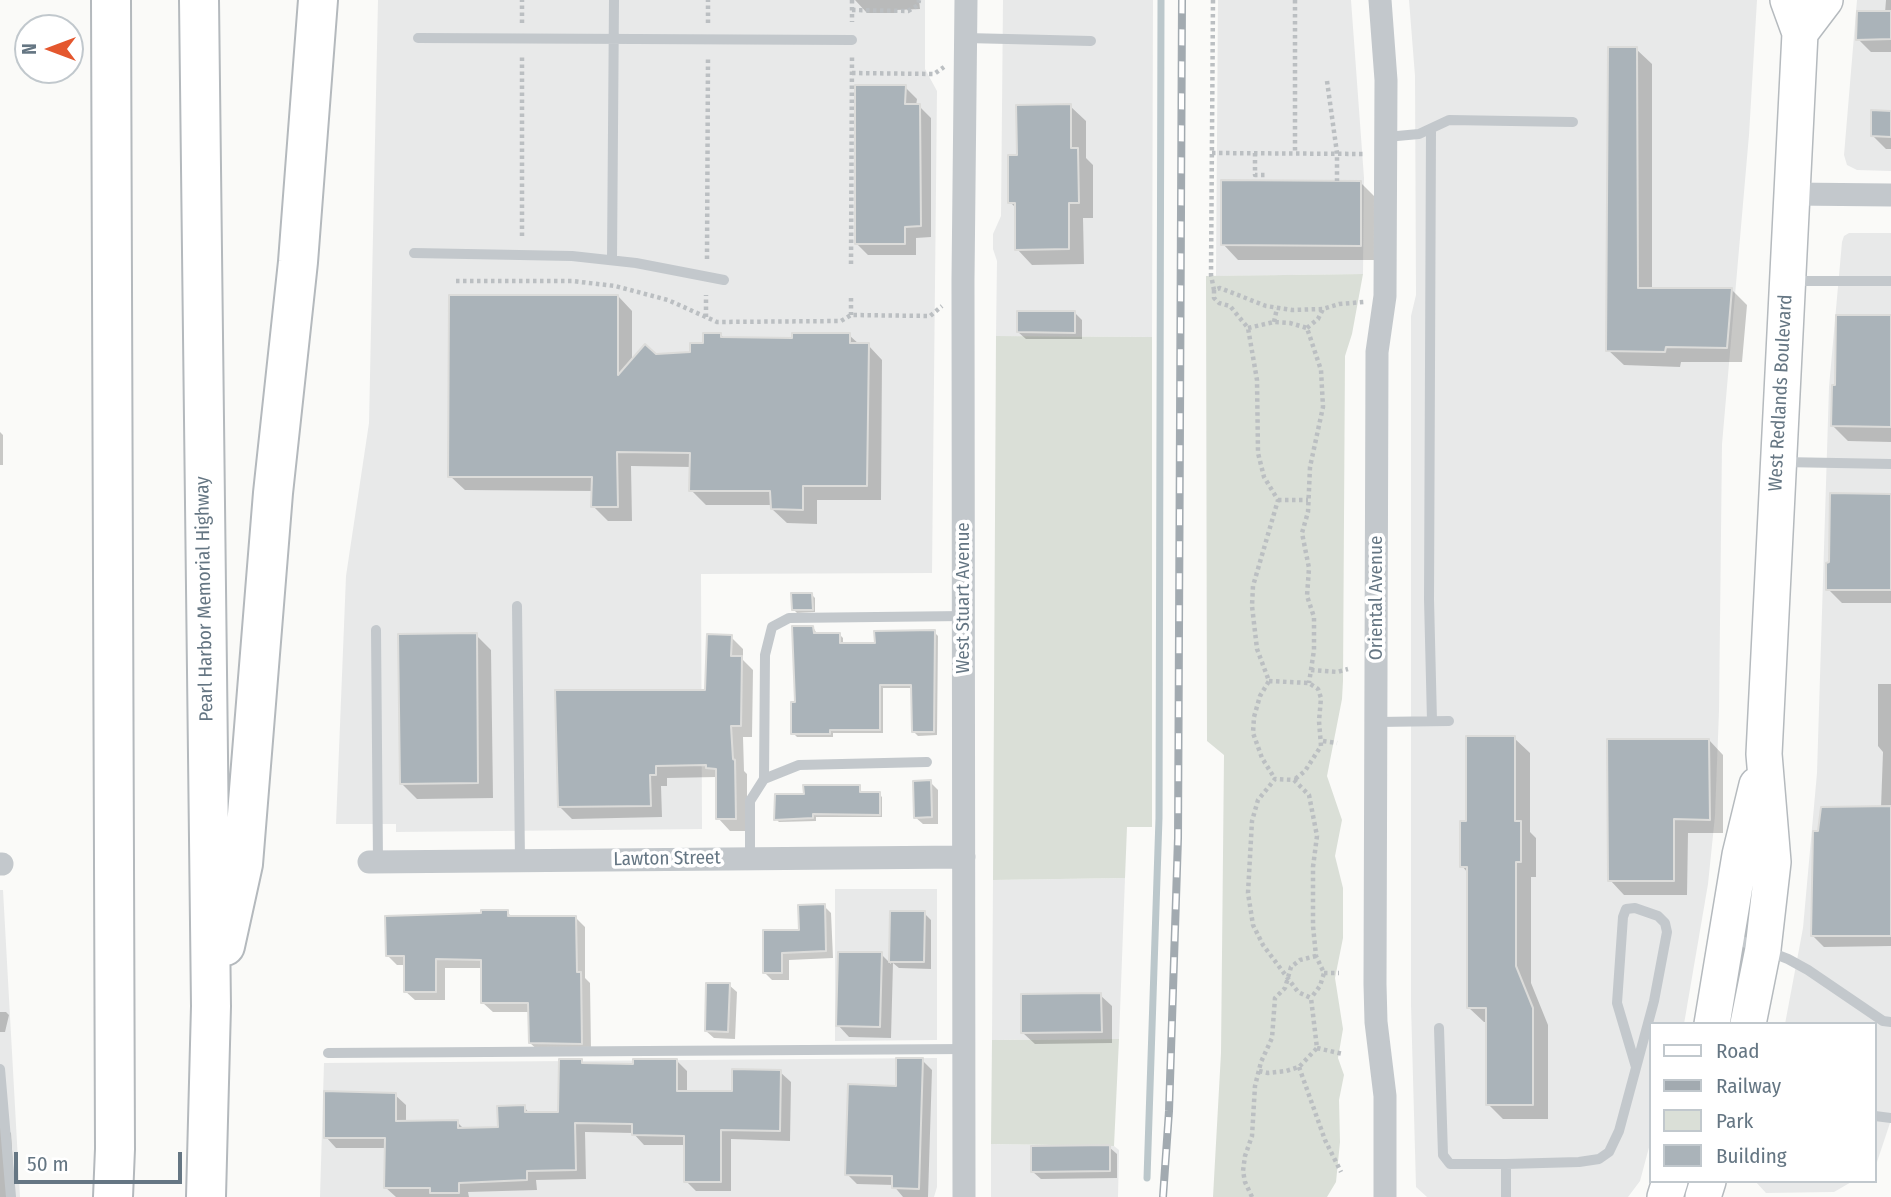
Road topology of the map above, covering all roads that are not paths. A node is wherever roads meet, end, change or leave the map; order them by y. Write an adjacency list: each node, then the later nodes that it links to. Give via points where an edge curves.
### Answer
1 (111, 0): 54 (highway)
2 (199, 0): 42 (highway, Pearl Harbor Memorial Highway)
3 (318, 0): 42 (highway, via 243,864)
4 (614, 0): 11 (lane)
5 (966, 0): 12 (street, West Stuart Avenue)
6 (1380, 0): 17 (street, Oriental Avenue)
7 (1788, 0): 9 (main road, West Redlands Boulevard)
8 (1825, 0): 9 (main road)
9 (1800, 33): 18 (main road, West Redlands Boulevard)
10 (418, 38): 11 (lane)
11 (613, 38): 13 (lane); 21 (lane)
12 (966, 38): 14 (lane); 28 (street, West Stuart Avenue)
13 (852, 40)
14 (1091, 41)
15 (1573, 121): 16 (lane, via 1449,120)
16 (1431, 129): 17 (lane); 30 (lane)
17 (1386, 137): 32 (street, Oriental Avenue, via 1385,296 1377,352)
18 (1791, 194): 19 (street); 23 (main road, West Redlands Boulevard)
19 (1891, 195)
20 (414, 253): 21 (lane)
21 (612, 260): 22 (lane)
22 (724, 280)
23 (1787, 281): 24 (lane); 25 (main road, West Redlands Boulevard)
24 (1891, 281)
25 (1778, 462): 26 (lane); 33 (main road, West Redlands Boulevard)
26 (1891, 464)
27 (517, 606): 38 (lane)
28 (964, 617): 35 (lane, via 789,618 772,627 765,655); 36 (street, West Stuart Avenue)
29 (376, 630): 39 (lane)
30 (1432, 721): 31 (lane); 32 (lane)
31 (1449, 721)
32 (1377, 722): 56 (street, Oriental Avenue, via 1376,1022 1385,1096)
33 (1764, 754): 40 (main road, West Redlands Boulevard, via 1740,855); 41 (main road, West Redlands Boulevard, via 1773,862)
34 (927, 762): 35 (lane, via 799,765)
35 (764, 779): 37 (lane, via 750,801)
36 (964, 857): 37 (street, Lawton Street); 47 (street, West Stuart Avenue)
37 (750, 859): 38 (street, Lawton Street)
38 (520, 861): 39 (street, Lawton Street)
39 (374, 862)
40 (1728, 936): 41 (lane); 43 (main road, West Redlands Boulevard)
41 (1763, 949): 44 (main road, West Redlands Boulevard); 45 (lane, via 1808,970)
42 (211, 1006): 52 (highway, Pearl Harbor Memorial Highway)
43 (1712, 1022)
44 (1748, 1022)
45 (1891, 1023)
46 (1439, 1027): 51 (lane, via 1443,1155 1450,1164)
47 (965, 1049): 48 (lane); 55 (street, West Stuart Avenue)
48 (328, 1053)
49 (1636, 1068): 49 (lane, via 1667,932 1658,916 1635,908 1626,909 1623,917 1617,1003); 51 (lane, via 1609,1152 1579,1163)
50 (0, 1069): 53 (lane)
51 (1506, 1164): 57 (lane)
52 (207, 1179)
53 (11, 1197)
54 (113, 1197)
55 (964, 1197)
56 (1385, 1197)
57 (1506, 1197)

